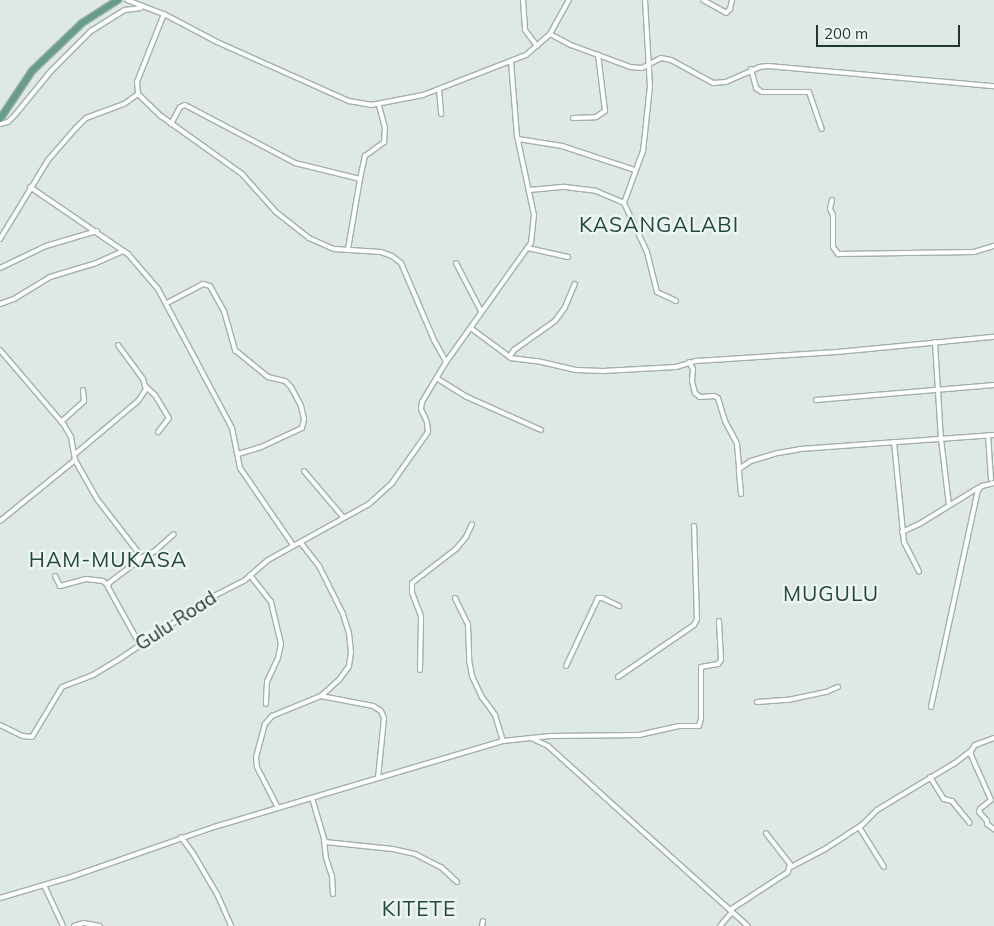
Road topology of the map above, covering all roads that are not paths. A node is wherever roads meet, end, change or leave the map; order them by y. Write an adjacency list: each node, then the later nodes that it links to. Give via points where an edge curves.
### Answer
1 (127, 0): 8 (street)
2 (523, 0): 11 (street, via 525,30)
3 (569, 0): 10 (street)
4 (645, 0): 14 (street)
5 (703, 0): 6 (street, via 726,12)
6 (732, 0)
7 (116, 1): 22 (main road, via 82,23 32,71)
8 (143, 7): 9 (street); 23 (street, via 125,10 91,32 51,70 15,115)
9 (164, 14): 18 (street, via 137,82); 19 (street, via 210,39 349,101)
10 (550, 34): 11 (street); 12 (street)
11 (537, 46): 13 (street)
12 (598, 54): 14 (street, via 630,67 642,68); 21 (street, via 605,111 596,117)
13 (511, 62): 17 (street); 26 (street)
14 (650, 64): 15 (street, via 660,58 671,60 713,83 726,82); 27 (street, via 643,151)
15 (751, 69): 16 (street, via 768,66); 25 (street, via 756,88 762,92 809,92)
16 (994, 86)
17 (439, 89): 19 (street); 20 (street)
18 (138, 94): 24 (street); 29 (street, via 124,104 86,118 48,160)
19 (379, 104): 28 (street, via 385,128 384,142 365,156)
20 (441, 114)
21 (573, 118)
22 (0, 119)
23 (0, 124)
24 (171, 124): 28 (street, via 180,107 185,105 295,163); 37 (street, via 242,174 276,212 310,238 334,249)
25 (822, 129)
26 (518, 139): 27 (street, via 562,146); 30 (street)
27 (635, 170): 32 (street)
28 (360, 179): 37 (street)
29 (30, 188): 33 (street); 34 (street)
30 (529, 190): 32 (street, via 565,187 596,191); 36 (street, via 534,224)
31 (832, 200): 35 (street, via 833,247 838,254 974,252)
32 (624, 203): 43 (street, via 647,252 657,292)
33 (97, 231): 38 (street); 41 (street, via 46,246)
34 (0, 239)
35 (994, 246)
36 (528, 248): 39 (street); 46 (street, Gulu Road)
37 (348, 249): 53 (street, via 381,252 401,263)
38 (123, 251): 44 (street, via 142,268); 45 (street, via 96,263 50,276)
39 (568, 257)
40 (456, 264): 46 (street)
41 (0, 268)
42 (575, 284): 52 (street, via 555,321)
43 (676, 301)
44 (167, 303): 69 (street, via 232,428); 69 (street, via 203,284 210,286 224,310 235,350 268,377 285,381 302,406 302,428)
45 (0, 304)
46 (481, 311): 47 (street, Gulu Road)
47 (472, 329): 52 (street); 53 (street, Gulu Road)
48 (994, 337): 49 (street)
49 (935, 342): 54 (street); 59 (street)
50 (118, 345): 57 (street)
51 (0, 350): 61 (street)
52 (509, 357): 54 (street, via 576,370 676,367)
53 (446, 362): 55 (street, Gulu Road)
54 (690, 362): 71 (street, via 695,394 718,398 737,444)
55 (438, 379): 62 (street, via 474,400); 77 (street, Gulu Road, via 422,402 428,432 392,483 369,504)
56 (994, 385): 59 (street)
57 (145, 386): 63 (street, via 156,395 169,418); 68 (street, via 138,400)
58 (83, 390): 61 (street, via 84,401)
59 (938, 390): 60 (street); 66 (street)
60 (816, 400)
61 (61, 422): 68 (street, via 71,437)
62 (541, 430)
63 (158, 432)
64 (988, 435): 65 (street); 66 (street); 73 (street)
65 (994, 435)
66 (941, 439): 67 (street); 76 (street)
67 (894, 442): 71 (street, via 800,449 751,461); 81 (street)
68 (75, 454): 70 (street)
69 (238, 454): 84 (street, via 240,468)
70 (75, 460): 78 (street); 85 (street, via 97,499)
71 (739, 469): 75 (street)
72 (304, 470): 77 (street)
73 (993, 481): 74 (street)
74 (982, 486): 76 (street); 101 (street, via 978,490)
75 (741, 494)
76 (949, 505): 81 (street)
77 (344, 517): 83 (street, Gulu Road)
78 (0, 521)
79 (472, 524): 95 (street, via 456,549 412,583 412,593 421,616)
80 (694, 526): 96 (street, via 698,619 694,625)
81 (902, 532): 86 (street)
82 (174, 534): 85 (street, via 155,551)
83 (301, 543): 84 (street, Gulu Road); 98 (street, via 319,566 349,633 349,666)
84 (293, 545): 87 (street, Gulu Road)
85 (140, 558): 89 (street)
86 (919, 570)
87 (250, 575): 93 (street, Gulu Road); 100 (street, via 271,602 281,644 267,682)
88 (54, 576): 89 (street, via 60,586 86,579 103,581)
89 (108, 586): 93 (street)
90 (455, 598): 105 (street, via 468,625 472,676 495,715)
91 (619, 606): 94 (street, via 598,598)
92 (719, 621): 103 (street, via 722,655 718,664 701,667 701,719 698,726 680,726 640,735)
93 (140, 645): 102 (street, Gulu Road, via 93,675 62,687 32,737)
94 (566, 666)
95 (420, 670)
96 (618, 677)
97 (838, 687): 99 (street, via 795,698)
98 (321, 696): 108 (street, via 373,706 381,711 384,718); 110 (street, via 272,716 265,724 256,757 257,767)
99 (757, 702)
100 (266, 704)
101 (931, 707)
102 (0, 725)
103 (531, 738): 105 (street); 123 (street, via 548,746)
104 (994, 738): 106 (street, via 975,745)
105 (503, 741): 108 (street)
106 (971, 751): 107 (street); 113 (street, via 991,800 979,812 986,824)
107 (930, 777): 111 (street, via 944,799 952,801); 112 (street, via 877,810)
108 (378, 778): 109 (street)
109 (312, 798): 110 (street); 116 (street)
110 (278, 808): 115 (street)
111 (970, 823)
112 (859, 826): 117 (street); 118 (street)
113 (994, 829)
114 (766, 833): 118 (street)
115 (181, 837): 120 (street); 128 (street, via 217,894)
116 (324, 840): 119 (street, via 415,854 442,867); 121 (street)
117 (884, 867)
118 (790, 868): 123 (street)
119 (457, 882)
120 (44, 885): 122 (street); 125 (street)
121 (333, 894)
122 (0, 898)
123 (731, 911): 130 (street); 131 (street)
124 (483, 921): 129 (street)
125 (62, 926)
126 (74, 926): 127 (street, via 84,923)
127 (100, 926)
128 (231, 926)
129 (482, 926)
130 (720, 926)
131 (748, 926)

